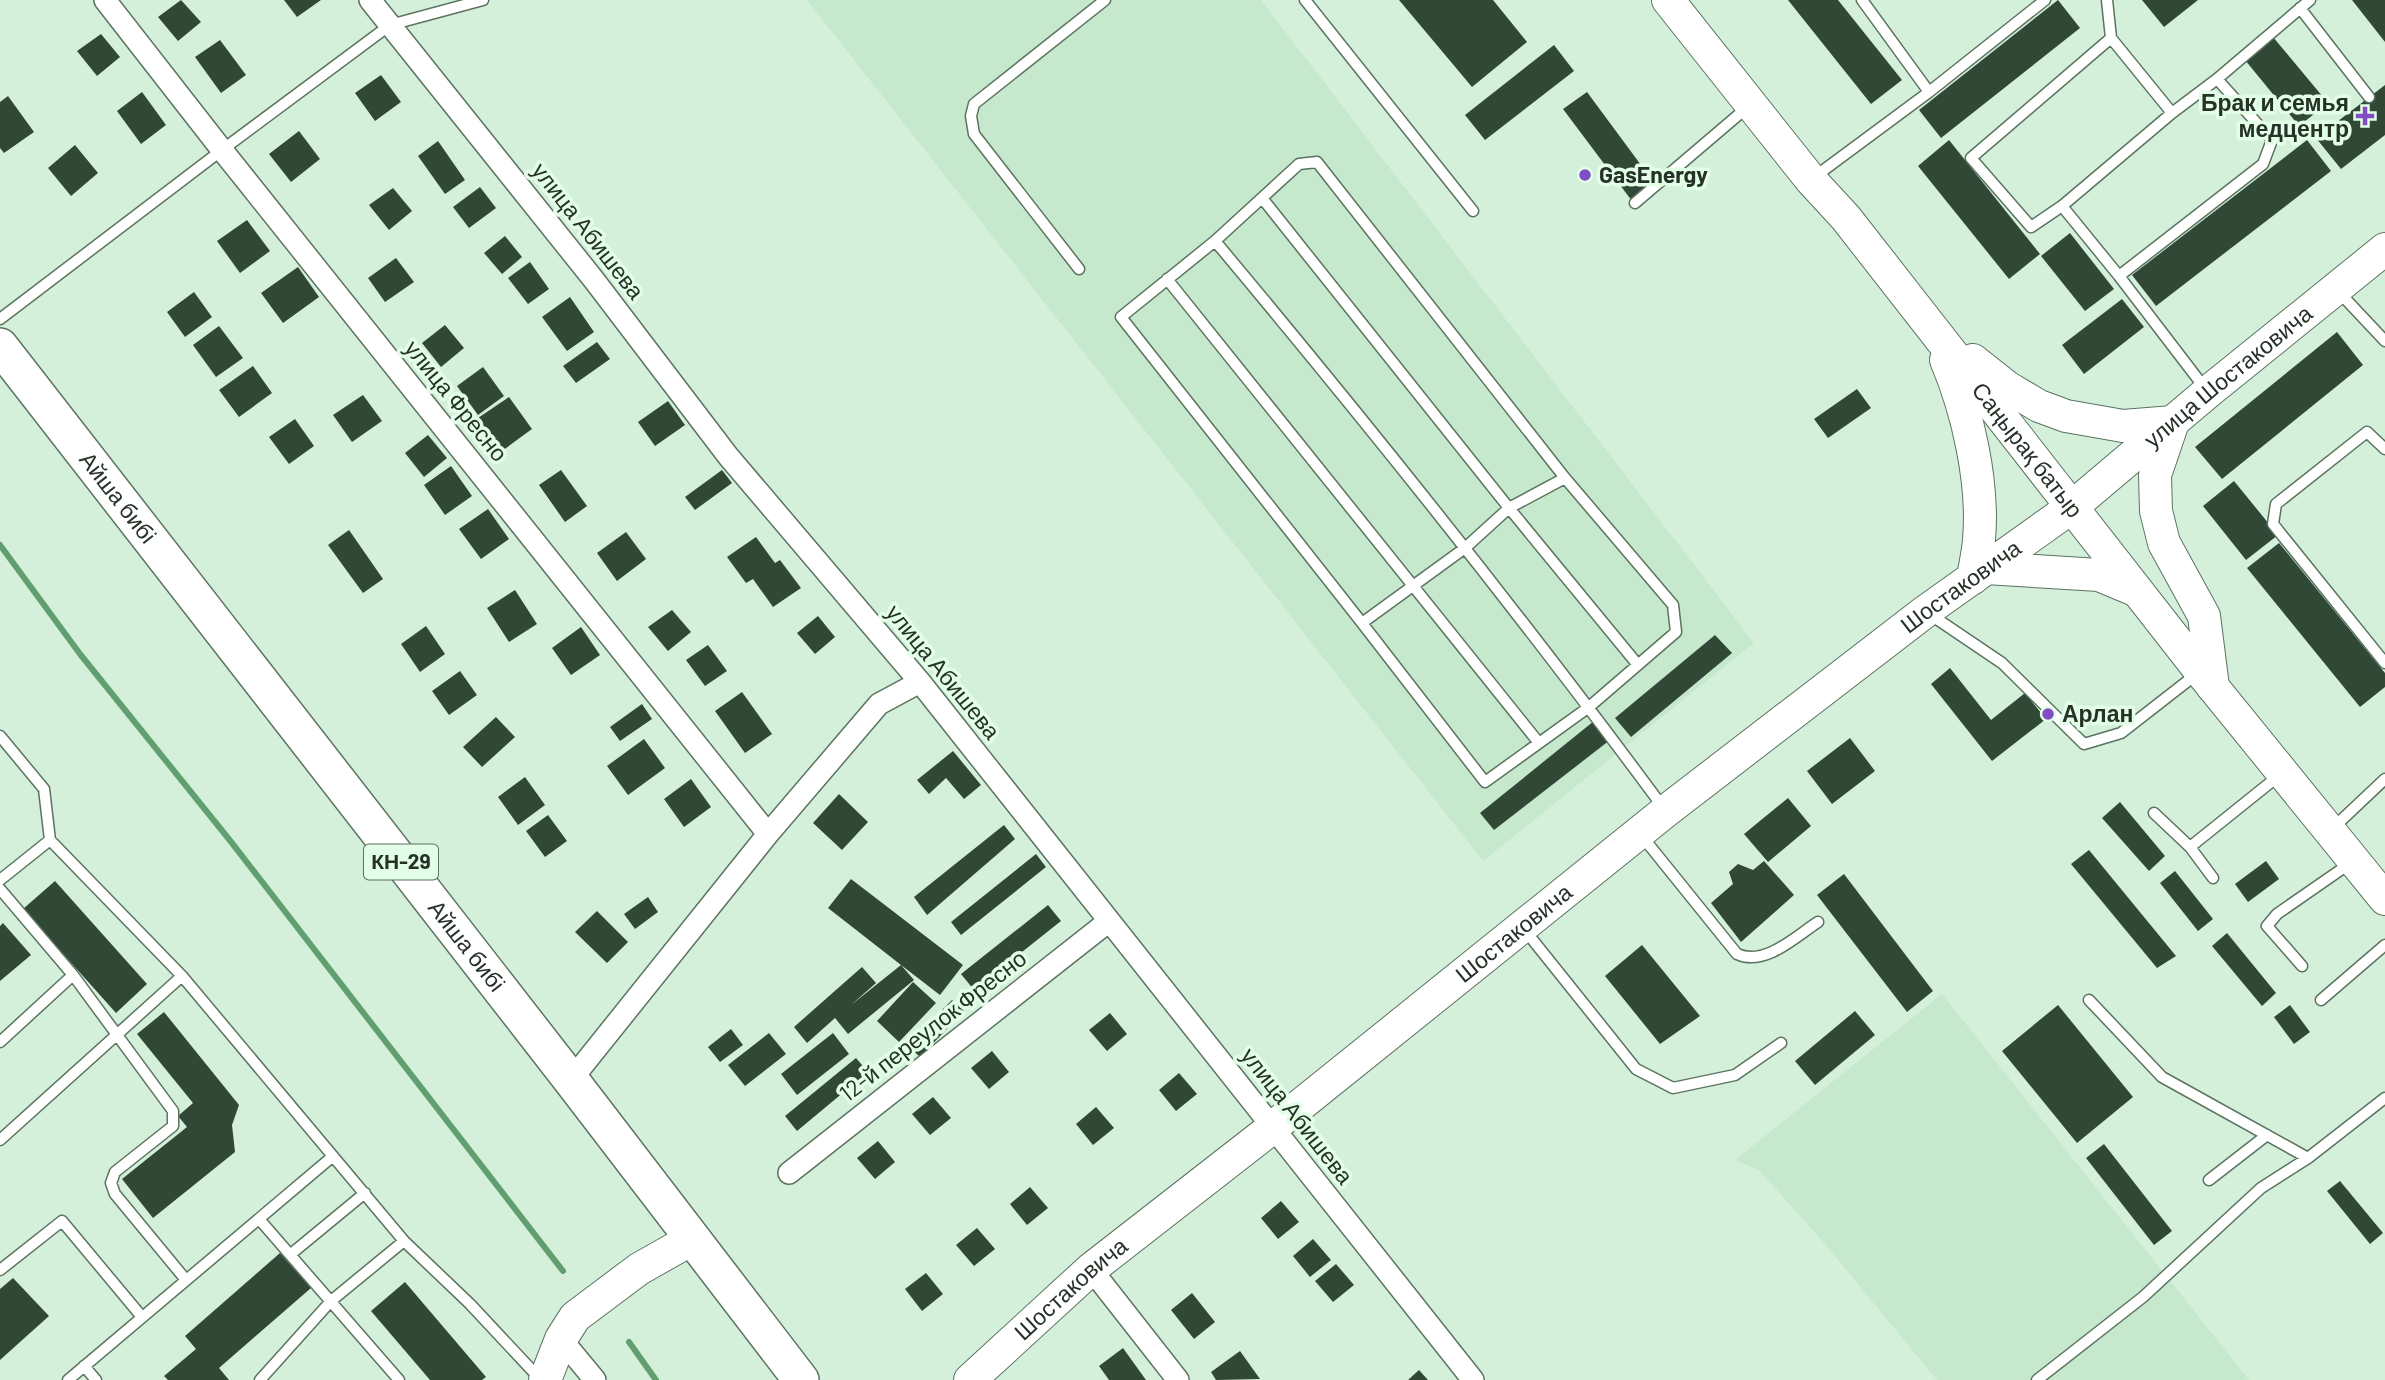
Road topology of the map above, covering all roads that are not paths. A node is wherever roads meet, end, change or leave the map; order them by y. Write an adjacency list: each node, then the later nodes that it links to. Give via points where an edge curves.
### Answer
1 (105, 0): 19 (street, улица Фресно)
2 (370, 0): 12 (street, улица Абишева)
3 (483, 0): 12 (lane)
4 (1105, 0): 27 (lane, via 974,104 971,116 974,134)
5 (1305, 0): 24 (lane)
6 (1668, 0): 17 (street, Саңырақ батыр)
7 (1862, 0): 15 (lane)
8 (2045, 0): 15 (lane)
9 (2107, 0): 13 (lane)
10 (2311, 0): 11 (lane)
11 (2300, 8): 14 (lane); 16 (lane)
12 (390, 25): 19 (lane); 50 (street, улица Абишева, via 728,456)
13 (2111, 38): 18 (lane); 23 (lane, via 1971,158 2032,227)
14 (2217, 79): 18 (lane); 28 (lane, via 2272,140 2263,163)
15 (1929, 92): 20 (lane)
16 (2370, 97)
17 (1751, 104): 20 (street, Саңырақ батыр); 22 (lane)
18 (2172, 113): 23 (lane)
19 (222, 150): 31 (lane); 60 (street, улица Фресно)
20 (1811, 180): 32 (street, Саңырақ батыр)
21 (1262, 198): 25 (lane); 38 (lane, via 1299,164 1317,162); 40 (lane)
22 (1635, 203)
23 (2062, 206): 28 (lane)
24 (1473, 211)
25 (1215, 241): 29 (lane); 41 (lane, via 1356,408)
26 (2385, 249): 30 (street, улица Шостаковича)
27 (1079, 269)
28 (2119, 275): 35 (lane)
29 (1167, 279): 43 (lane); 46 (lane, via 1121,317)
30 (2335, 288): 33 (lane); 35 (street, улица Шостаковича)
31 (0, 319)
32 (1930, 325): 36 (street, via 2007,387 2039,406 2123,426); 39 (street, Саңырақ батыр); 42 (street, via 1955,381 1970,432 1978,496)
33 (2385, 341)
34 (0, 346): 80 (main road, Айша бибі / КН-29)
35 (2208, 392): 36 (street, улица Шостаковича)
36 (2173, 422): 39 (street, улица Шостаковича); 49 (street, via 2155,475 2156,511 2164,543 2204,616)
37 (2385, 449): 47 (lane, via 2367,432 2276,504 2273,524)
38 (1565, 478): 40 (lane); 48 (lane, via 1673,605 1676,632)
39 (2072, 507): 42 (street, Шостаковича); 44 (street, Саңырақ батыр)
40 (1509, 508): 41 (lane); 48 (lane)
41 (1465, 548): 43 (lane); 51 (lane)
42 (1979, 573): 44 (street, via 2099,575); 45 (street, Шостаковича)
43 (1413, 586): 46 (lane); 53 (lane)
44 (2139, 592): 49 (street, Саңырақ батыр)
45 (1926, 611): 49 (lane, via 2002,663 2084,744 2121,733); 56 (street, Шостаковича)
46 (1362, 623): 53 (lane, via 1485,782)
47 (2385, 663)
48 (1637, 665): 51 (lane)
49 (2207, 679): 54 (street, Саңырақ батыр)
50 (920, 682): 60 (street, via 879,704); 68 (street, улица Абишева)
51 (1589, 707): 53 (lane); 56 (lane)
52 (0, 736): 61 (lane, via 44,789)
53 (1539, 743)
54 (2283, 772): 58 (street, Саңырақ батыр); 62 (lane)
55 (2385, 779): 58 (lane)
56 (1665, 811): 59 (street, Шостаковича)
57 (2154, 813): 62 (lane)
58 (2331, 830): 63 (street, Саңырақ батыр)
59 (1640, 833): 69 (lane, via 1737,954 1764,956); 70 (street, Шостаковича)
60 (768, 834): 80 (street)
61 (50, 840): 65 (lane); 74 (lane)
62 (2190, 846): 64 (lane)
63 (2354, 860): 67 (street, Саңырақ батыр); 72 (lane, via 2277,914 2267,926)
64 (2213, 878)
65 (0, 880)
66 (0, 889): 73 (lane)
67 (2385, 899)
68 (1109, 921): 82 (street, улица Абишева); 87 (street, 12-й переулок Фресно)
69 (1818, 922)
70 (1523, 927): 79 (lane, via 1636,1069 1673,1088 1735,1075); 82 (street, Шостаковича)
71 (2385, 945): 76 (lane)
72 (2302, 966)
73 (73, 975): 77 (lane); 78 (lane)
74 (182, 976): 77 (lane); 85 (lane)
75 (2089, 1000): 83 (lane, via 2162,1077)
76 (2321, 1000)
77 (117, 1033): 84 (lane); 96 (lane, via 169,1105 174,1120 173,1126 115,1172 111,1183 115,1194)
78 (0, 1041)
79 (1781, 1043)
80 (571, 1080): 91 (main road, Айша бибі / КН-29)
81 (2385, 1098): 86 (lane)
82 (1272, 1128): 94 (street, Шостаковича); 110 (street, улица Абишева)
83 (2267, 1135): 86 (lane); 88 (lane)
84 (0, 1140)
85 (332, 1157): 89 (lane); 90 (lane)
86 (2308, 1158): 111 (lane, via 2261,1188 2143,1297)
87 (789, 1173)
88 (2209, 1181)
89 (365, 1193): 92 (lane); 93 (lane)
90 (259, 1219): 93 (lane); 96 (lane)
91 (692, 1239): 99 (street, via 639,1269); 107 (main road, Айша бибі / КН-29)
92 (404, 1241): 97 (lane); 105 (lane)
93 (290, 1254): 97 (lane)
94 (1091, 1269): 108 (street, Шостаковича); 109 (street)
95 (0, 1270): 98 (lane, via 62,1221)
96 (186, 1280): 98 (lane)
97 (331, 1301): 103 (lane); 104 (lane)
98 (142, 1317): 100 (lane)
99 (568, 1328): 105 (street); 106 (street)
100 (84, 1366): 101 (lane); 102 (lane)
101 (68, 1380)
102 (96, 1380)
103 (260, 1380)
104 (399, 1380)
105 (543, 1380)
106 (595, 1380)
107 (801, 1380)
108 (970, 1380)
109 (1178, 1380)
110 (1473, 1380)
111 (2037, 1380)

